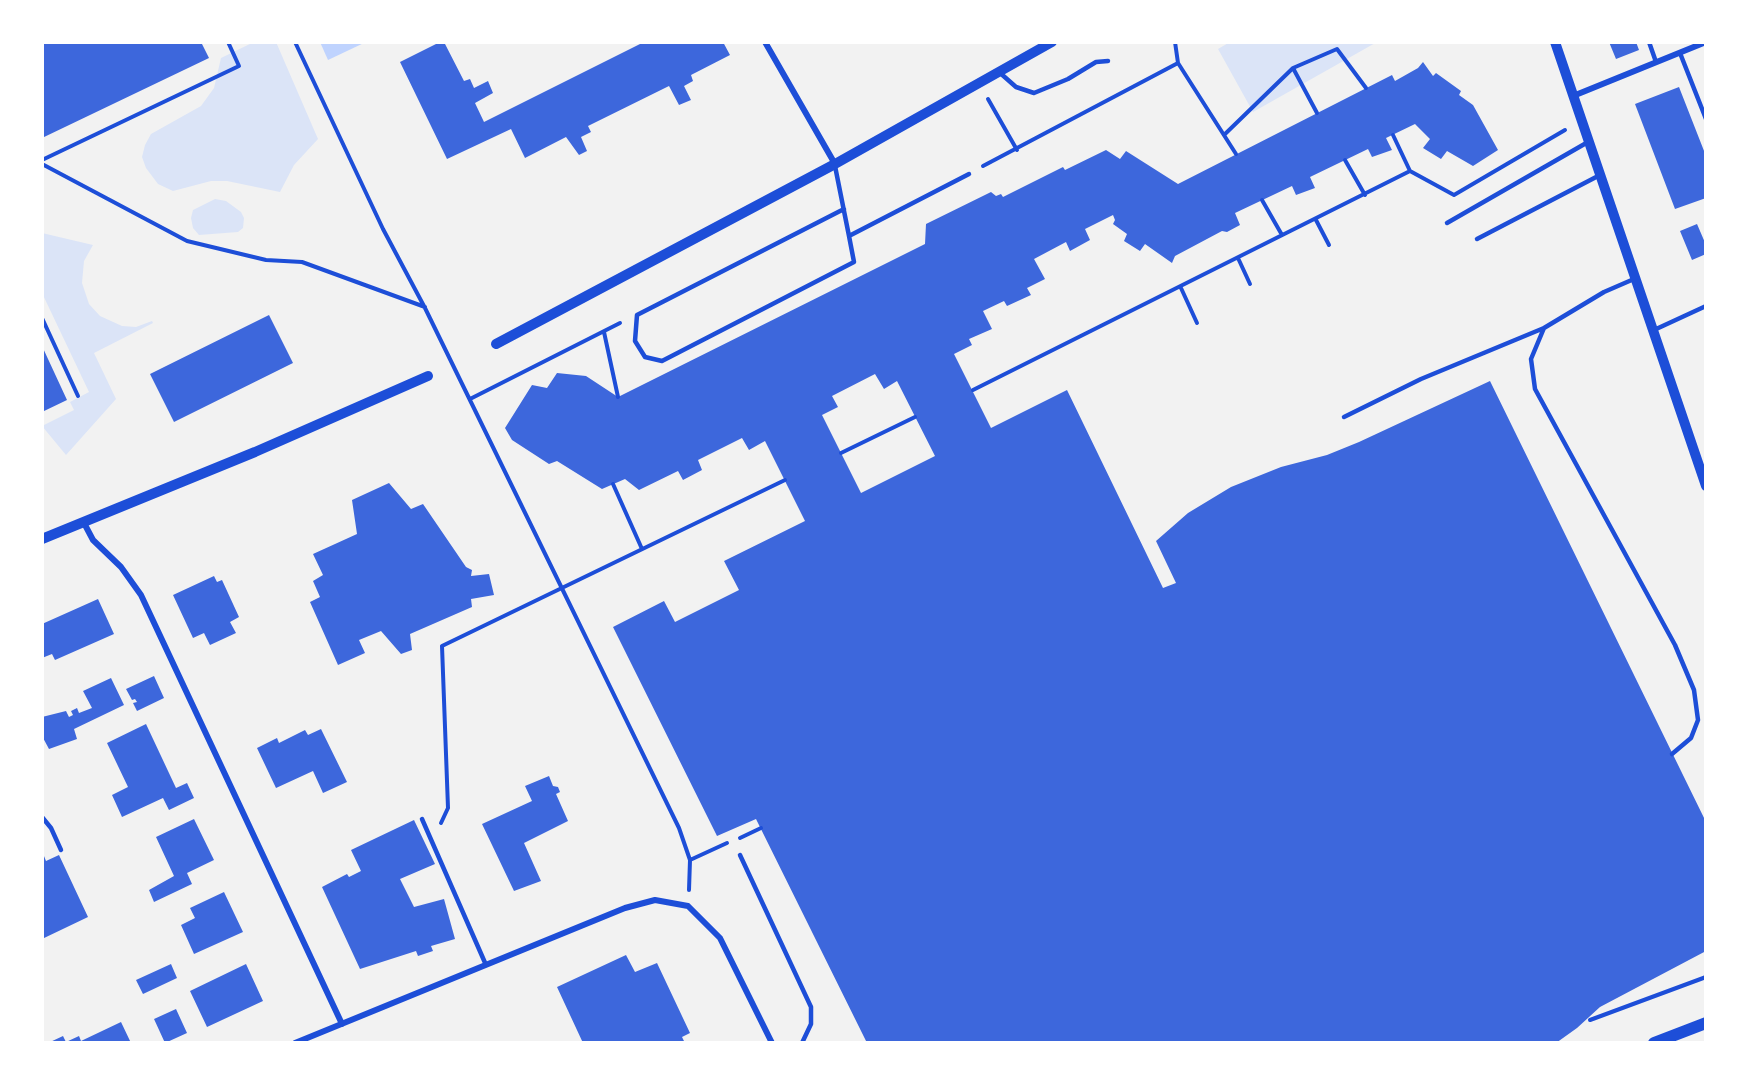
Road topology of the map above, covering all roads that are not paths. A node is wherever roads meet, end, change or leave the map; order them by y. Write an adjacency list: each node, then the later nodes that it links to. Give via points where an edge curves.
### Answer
1 (765, 42): 13 (street)
2 (1052, 42): 9 (street)
3 (1555, 42): 10 (street)
4 (1649, 42): 8 (lane)
5 (1706, 42): 6 (street)
6 (1680, 53): 8 (street); 11 (lane)
7 (1108, 61): 9 (lane, via 1096,62 1034,93 1016,87)
8 (1656, 62): 10 (street)
9 (999, 72): 13 (street)
10 (1573, 96): 12 (street)
11 (1706, 119)
12 (1588, 142): 15 (street); 17 (lane)
13 (835, 164): 16 (lane); 24 (street)
14 (969, 174): 18 (lane)
15 (1600, 176): 19 (lane); 20 (street)
16 (844, 209): 18 (lane); 18 (lane, via 637,315 635,341 645,357 662,361 854,262)
17 (1447, 223)
18 (849, 236)
19 (1477, 239)
20 (1636, 278): 22 (lane, via 1604,292); 23 (street)
21 (1706, 306): 23 (lane)
22 (1545, 328): 26 (lane, via 1421,379); 30 (lane, via 1531,359 1535,389 1676,645 1694,690 1698,720 1691,738)
23 (1652, 331): 27 (street)
24 (496, 344)
25 (428, 376): 28 (street)
26 (1344, 417)
27 (1706, 486)
28 (84, 523): 29 (street); 37 (street, via 93,540 121,567 141,595)
29 (42, 539)
30 (1672, 754)
31 (42, 817): 33 (lane)
32 (422, 819): 35 (lane)
33 (61, 850)
34 (740, 855): 40 (lane, via 811,1007 811,1024)
35 (486, 965): 37 (street); 39 (street, via 625,908 656,900 688,906 720,938)
36 (1706, 1023): 41 (main road)
37 (342, 1024): 38 (street)
38 (295, 1043)
39 (771, 1043)
40 (802, 1043)
41 (1654, 1043)

